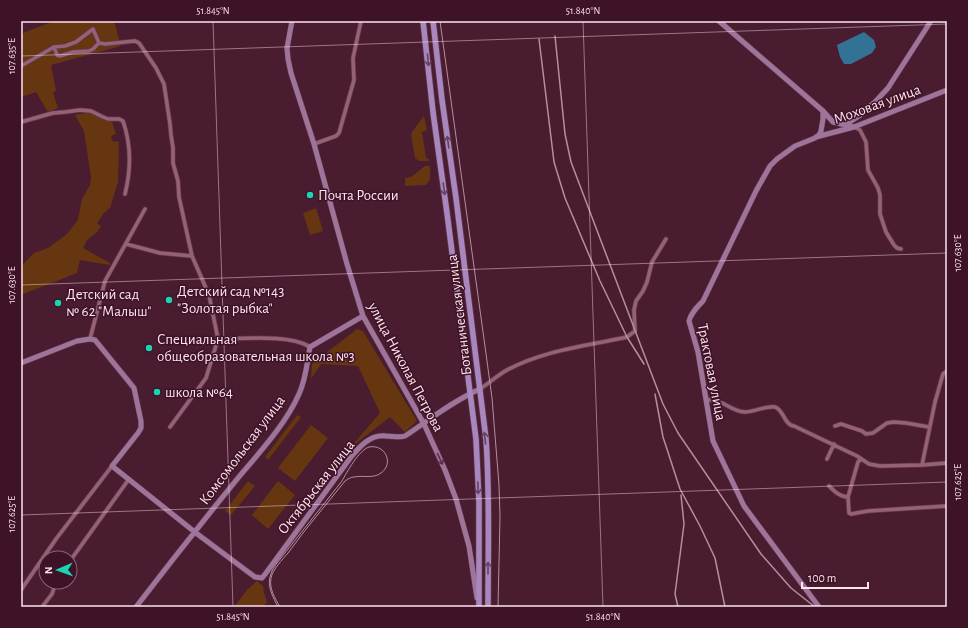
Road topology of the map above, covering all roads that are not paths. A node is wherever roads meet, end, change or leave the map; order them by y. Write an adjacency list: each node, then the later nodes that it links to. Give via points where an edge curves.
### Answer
1 (292, 21): 16 (main road, улица Николая Петрова, via 287,42 288,59)
2 (361, 21): 16 (street, via 353,58 354,80 339,133)
3 (423, 21): 30 (main road, Ботаническая улица, one-way to 30)
4 (433, 21): 29 (main road, Ботаническая улица, one-way to 4)
5 (719, 21): 11 (main road, Моховая улица)
6 (931, 21): 13 (main road, via 888,88 859,116)
7 (99, 43): 8 (street, via 89,51 60,56); 8 (street, via 93,29 76,42); 22 (street, via 137,42 164,84 173,163)
8 (54, 47): 9 (street)
9 (21, 66)
10 (947, 90): 14 (main road, Моховая улица)
11 (823, 111): 13 (main road, Моховая улица, via 833,122); 15 (main road, via 821,131)
12 (21, 122): 17 (street, via 53,113 80,110 123,121 129,154)
13 (845, 125): 14 (main road, Моховая улица)
14 (854, 127): 15 (main road, Моховая улица); 21 (street, via 860,130 866,142 868,170 878,188 880,214 886,232 897,248)
15 (815, 138): 31 (main road, Трактовая улица, via 795,146 770,166 703,301 690,318)
16 (314, 144): 23 (main road, улица Николая Петрова)
17 (125, 194)
18 (145, 209): 20 (street)
19 (666, 239): 29 (street, via 652,262 645,287 636,301 635,331 627,337 552,353 526,362 507,370)
20 (126, 244): 22 (street, via 160,253); 24 (street, via 105,282)
21 (901, 249)
22 (192, 256): 25 (street, via 209,295)
23 (363, 316): 26 (main road); 32 (main road, улица Николая Петрова)
24 (90, 339): 27 (main road); 41 (main road, via 99,344 134,388 141,421 138,433)
25 (218, 339): 26 (street, via 271,338 298,342); 34 (street, via 206,378)
26 (310, 347): 46 (main road, Комсомольская улица, via 304,382 293,407)
27 (21, 362)
28 (947, 371): 35 (street, via 940,382)
29 (480, 389): 30 (main road, Октябрьская улица); 49 (main road, Ботаническая улица, one-way to 29, via 488,468)
30 (470, 394): 32 (main road, Октябрьская улица); 48 (main road, Ботаническая улица, one-way to 48, via 478,470)
31 (706, 400): 36 (street, via 721,402 743,412 774,406 791,426); 56 (main road, Трактовая улица, via 713,441 743,504)
32 (424, 424): 46 (main road, Октябрьская улица, via 403,437 376,437 360,447 262,578 255,577); 54 (main road, улица Николая Петрова, one-way to 54, via 456,499)
33 (835, 426): 35 (street, via 841,424 866,434 894,422)
34 (170, 427)
35 (929, 428): 40 (street)
36 (834, 444): 37 (street); 38 (street)
37 (827, 459)
38 (861, 459): 40 (street, via 880,466); 44 (street)
39 (947, 463): 40 (street)
40 (922, 465)
41 (112, 466): 42 (main road); 50 (street)
42 (130, 479): 46 (main road); 47 (street)
43 (829, 486): 44 (street, via 844,497)
44 (848, 497): 45 (street, via 848,510 851,514)
45 (947, 506)
46 (194, 532): 53 (main road, Комсомольская улица)
47 (78, 550)
48 (479, 589): 49 (main road); 54 (main road, Ботаническая улица)
49 (488, 589): 55 (main road, Ботаническая улица)
50 (21, 590)
51 (53, 590): 52 (street)
52 (42, 607)
53 (136, 607)
54 (479, 607)
55 (488, 607)
56 (818, 607)

